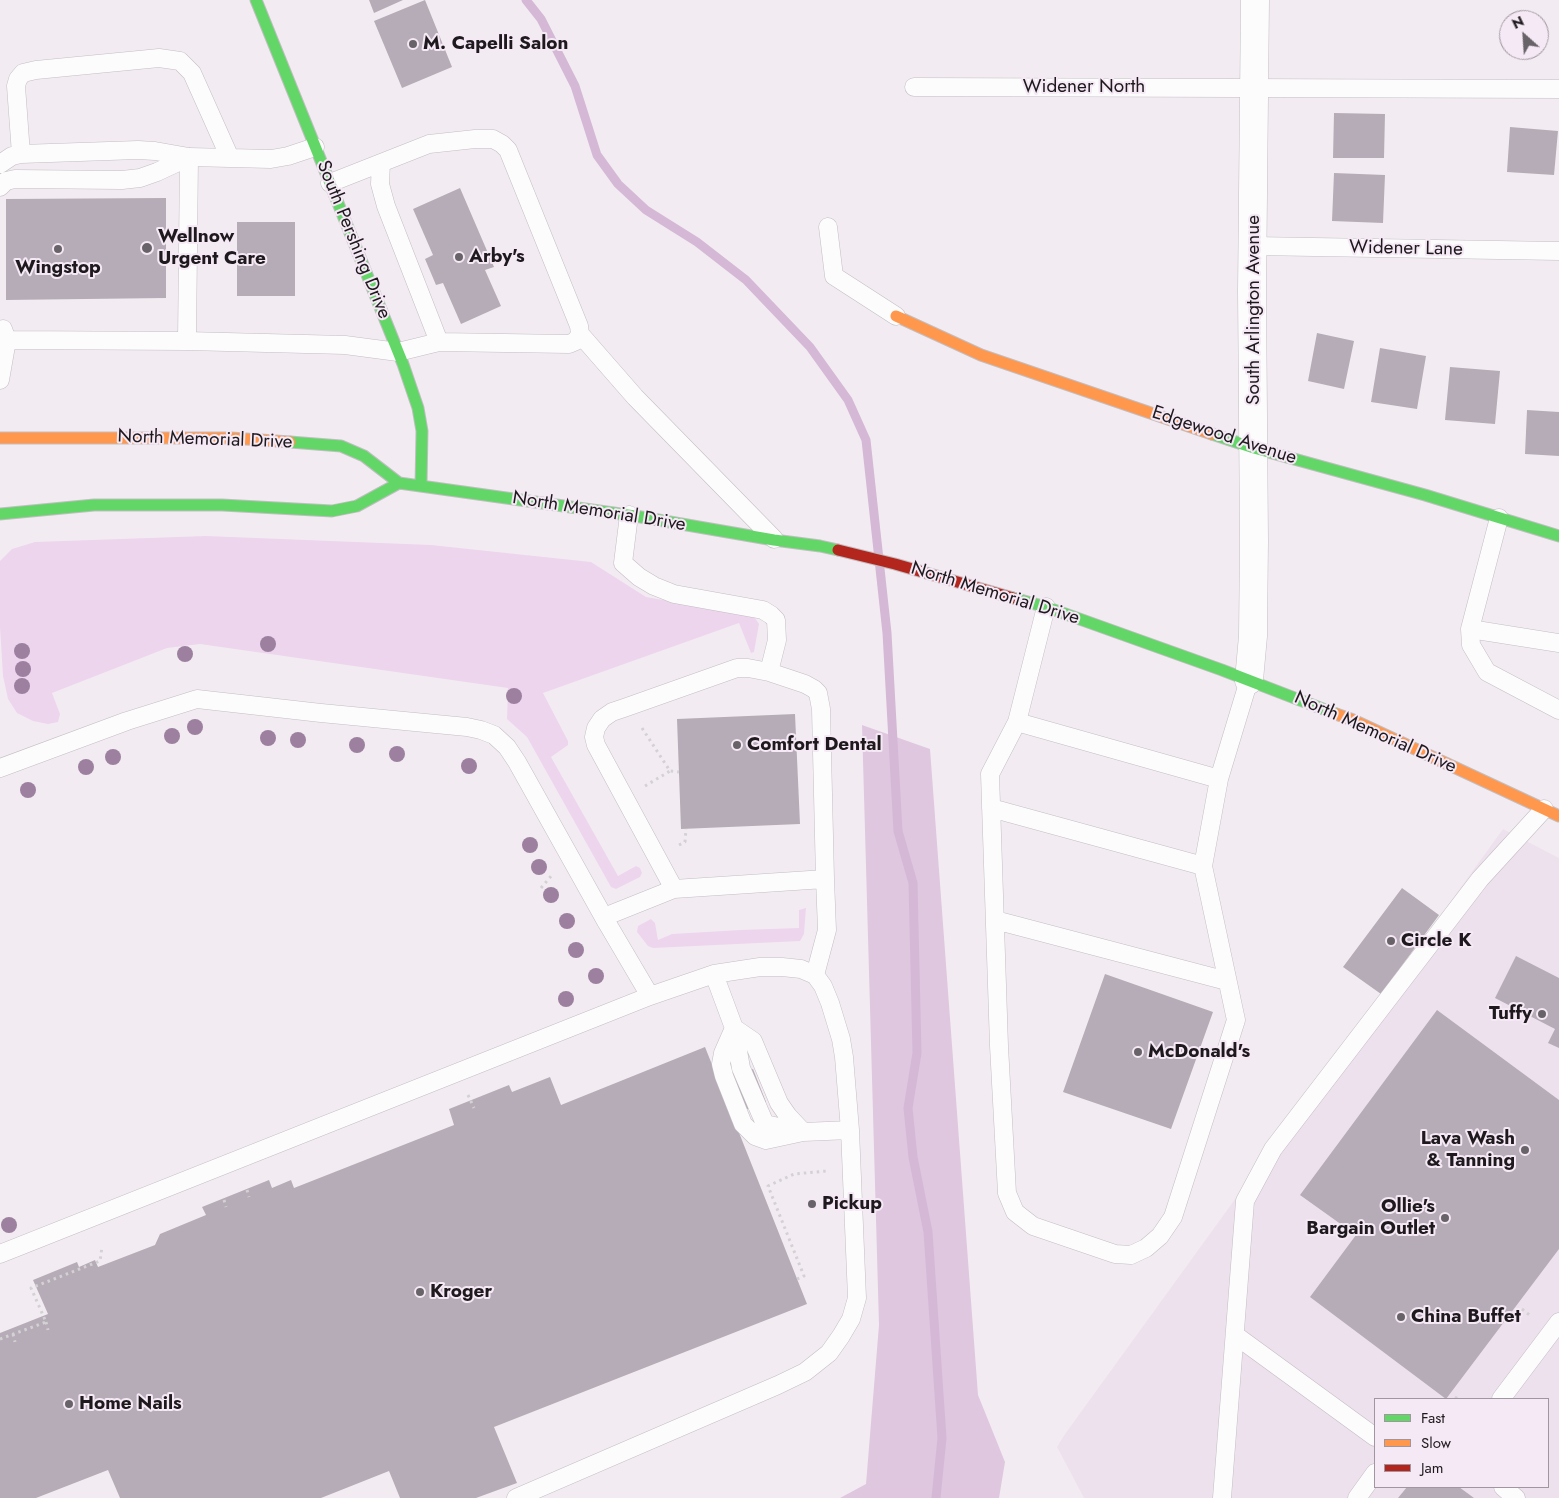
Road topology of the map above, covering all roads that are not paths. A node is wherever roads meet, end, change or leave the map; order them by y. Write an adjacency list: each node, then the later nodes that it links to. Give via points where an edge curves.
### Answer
1 (256, 0): 6 (main road, South Pershing Drive)
2 (1255, 0): 4 (street, South Arlington Avenue)
3 (914, 87): 4 (lane, Widener North)
4 (1255, 88): 5 (lane); 15 (street, South Arlington Avenue)
5 (1559, 88)
6 (316, 147): 9 (lane, via 271,159); 12 (main road, South Pershing Drive)
7 (21, 154): 8 (lane, via 138,150); 9 (lane, via 16,89 23,73 159,58 180,61 192,73); 11 (lane)
8 (189, 158): 9 (lane); 13 (lane, via 140,178 14,179); 21 (lane)
9 (230, 158)
10 (381, 163): 12 (lane); 19 (lane, via 429,144 493,139 502,144 508,150); 22 (lane, via 380,184 384,201)
11 (0, 164)
12 (330, 183): 23 (main road, South Pershing Drive)
13 (0, 187)
14 (828, 227): 17 (lane, via 834,276)
15 (1253, 246): 16 (lane, Widener Lane); 26 (street, South Arlington Avenue)
16 (1559, 251)
17 (896, 316): 26 (main road, Edgewood Avenue, via 981,355)
18 (0, 322): 20 (lane)
19 (580, 334): 22 (lane, via 569,344); 33 (lane, via 635,397)
20 (3, 337): 21 (lane); 24 (lane)
21 (187, 341): 23 (lane, via 345,345)
22 (439, 342): 23 (lane)
23 (398, 352): 28 (main road, South Pershing Drive, via 418,408 422,431)
24 (0, 380)
25 (0, 438): 27 (main road, North Memorial Drive, via 231,438 341,446 364,456)
26 (1254, 448): 31 (main road, Edgewood Avenue); 38 (street, South Arlington Avenue, via 1253,636)
27 (399, 483): 28 (main road, North Memorial Drive); 29 (main road, via 357,506 332,511 222,505 104,505)
28 (421, 486): 30 (main road, North Memorial Drive)
29 (0, 514)
30 (629, 515): 33 (main road, North Memorial Drive); 37 (lane, via 623,563 639,576 674,594 763,610 776,620 777,640)
31 (1499, 518): 32 (main road, Edgewood Avenue); 35 (lane)
32 (1559, 536)
33 (774, 540): 34 (main road, North Memorial Drive, via 820,546 895,564)
34 (1046, 607): 38 (main road, North Memorial Drive); 40 (lane)
35 (1470, 628): 36 (lane); 39 (lane, via 1471,645 1487,672)
36 (1559, 643)
37 (769, 672): 46 (lane, via 805,684 818,694); 47 (lane, via 737,668 612,712 596,728 596,745)
38 (1249, 680): 42 (lane); 44 (main road, North Memorial Drive, via 1353,720)
39 (1559, 710)
40 (1017, 722): 42 (lane); 43 (lane, via 990,774)
41 (0, 768): 48 (lane, via 127,720 198,699 480,730 494,735 518,762)
42 (1219, 779): 45 (lane)
43 (991, 808): 45 (lane); 49 (lane)
44 (1551, 813): 59 (lane, via 1480,879 1273,1149 1245,1201)
45 (1203, 866): 52 (lane)
46 (825, 878): 47 (lane); 51 (lane, via 827,930)
47 (674, 889): 48 (lane)
48 (604, 917): 53 (lane)
49 (995, 920): 52 (lane); 52 (lane, via 1007,1194 1015,1212 1033,1226 1115,1254 1131,1255 1146,1248 1160,1236 1173,1217 1236,1020)
50 (714, 974): 51 (lane, via 782,967); 53 (lane); 54 (lane)
51 (815, 975): 55 (lane, via 824,986 840,1039)
52 (1227, 982)
53 (650, 996): 57 (lane)
54 (734, 1028): 56 (lane, via 754,1041 779,1103); 56 (lane, via 723,1053 722,1064 742,1124 754,1136 766,1140)
55 (850, 1130): 56 (lane); 64 (lane, via 857,1298 851,1319 829,1353 806,1372 778,1385)
56 (803, 1132)
57 (0, 1254)
58 (1559, 1322): 60 (lane)
59 (1235, 1335): 61 (lane); 65 (lane)
60 (1502, 1398)
61 (1374, 1436)
62 (1374, 1474): 66 (lane)
63 (1504, 1488): 67 (lane)
64 (516, 1498)
65 (1222, 1498)
66 (1357, 1498)
67 (1516, 1498)

